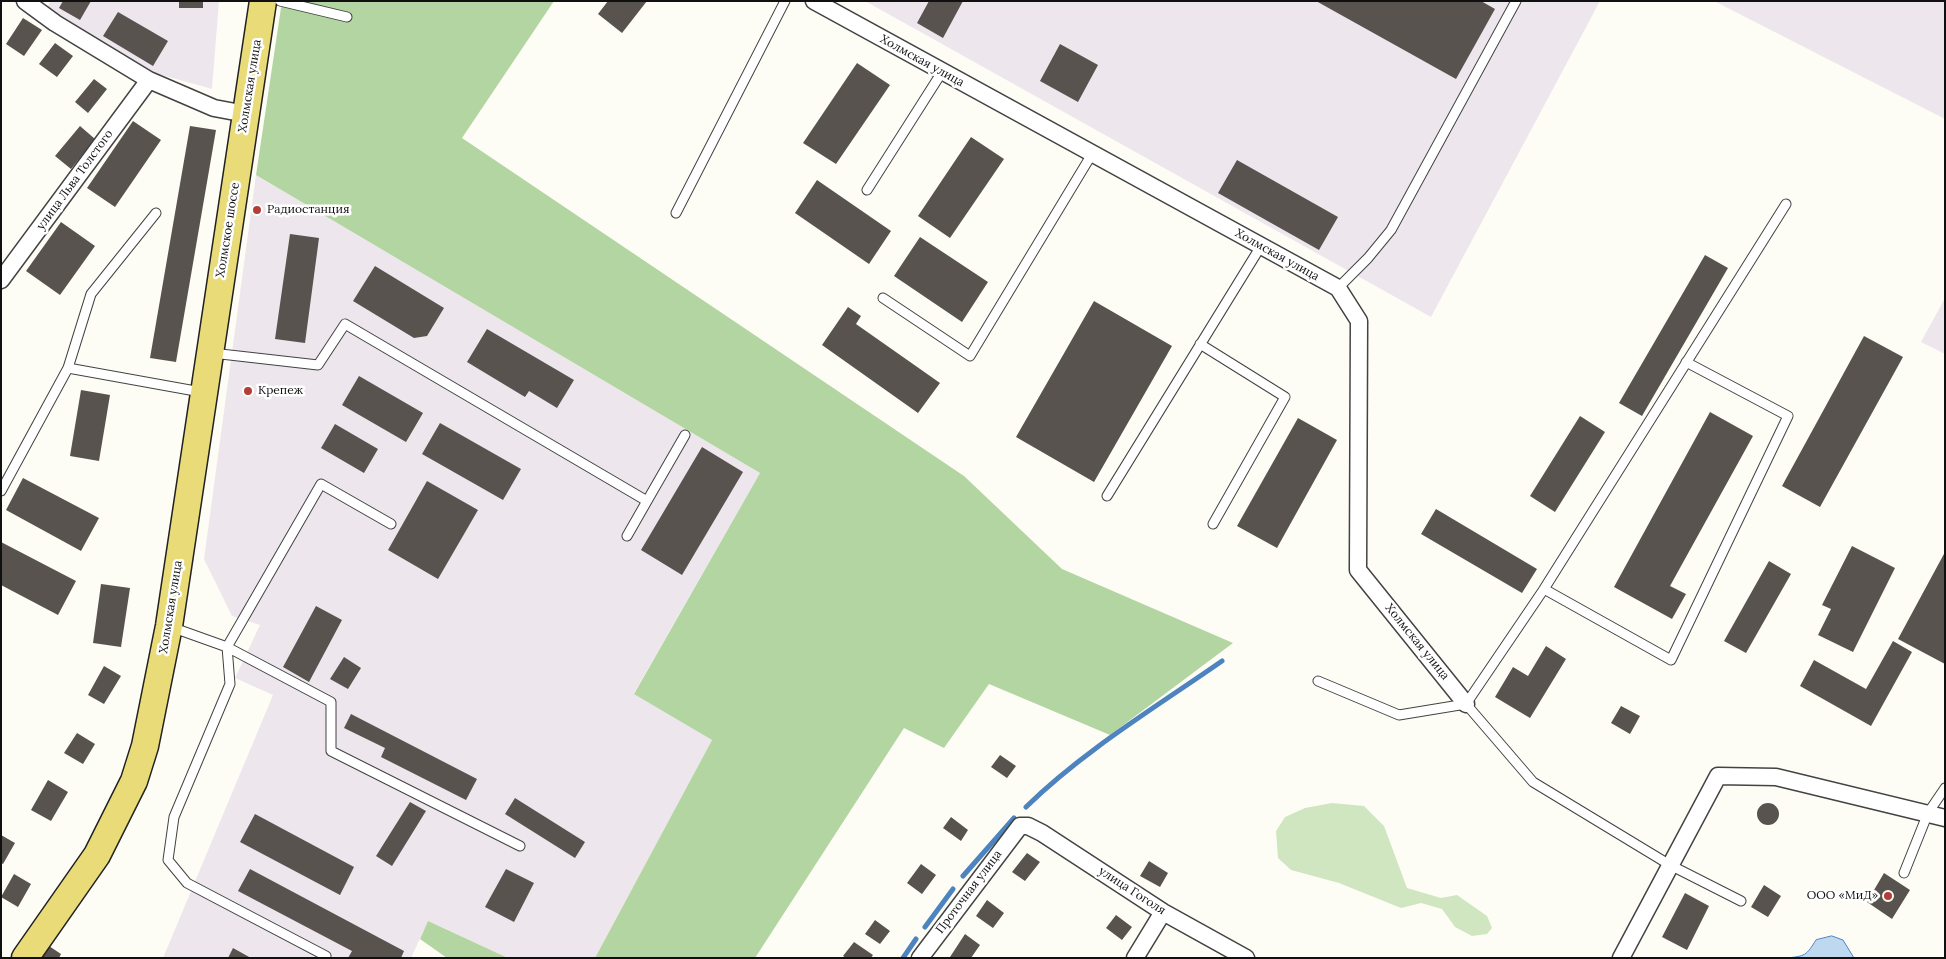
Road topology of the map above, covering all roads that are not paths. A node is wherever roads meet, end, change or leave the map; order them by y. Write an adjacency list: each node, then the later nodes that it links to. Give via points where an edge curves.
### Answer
1 (25, 1): 9 (street)
2 (263, 1): 10 (main road, Холмская улица)
3 (280, 1): 7 (lane)
4 (785, 1): 15 (lane)
5 (814, 1): 8 (street, Холмская улица)
6 (1516, 1): 19 (lane, via 1391,230)
7 (347, 18)
8 (942, 72): 11 (street, Холмская улица); 13 (lane)
9 (149, 80): 10 (street, via 214,108); 18 (street, улица Льва Толстого)
10 (246, 114): 12 (main road, Холмская улица)
11 (1092, 154): 17 (street, Холмская улица); 21 (lane, via 970,356)
12 (237, 170): 20 (main road, Холмское шоссе)
13 (866, 190)
14 (1786, 204): 24 (lane)
15 (676, 212)
16 (156, 213): 25 (lane, via 92,294)
17 (1260, 246): 19 (street, Холмская улица); 22 (lane)
18 (1, 280)
19 (1338, 288): 38 (street, Холмская улица, via 1359,321 1358,570)
20 (219, 290): 23 (main road, Холмская улица)
21 (883, 298)
22 (1200, 344): 29 (lane); 32 (lane, via 1284,397)
23 (210, 352): 26 (main road, Холмская улица); 30 (lane, via 318,365 344,324)
24 (1686, 362): 34 (lane); 34 (lane, via 1788,416 1671,660)
25 (68, 368): 26 (lane); 28 (lane)
26 (204, 392): 35 (main road, Холмская улица)
27 (685, 435): 30 (lane)
28 (1, 491)
29 (1107, 496)
30 (647, 501): 33 (lane)
31 (391, 524): 36 (lane, via 321,484)
32 (1213, 524)
33 (627, 536)
34 (1544, 589): 38 (lane)
35 (168, 626): 36 (lane); 49 (main road, Холмская улица, via 145,746 134,781 97,855)
36 (227, 647): 43 (lane, via 331,702 331,750); 50 (lane, via 230,684 174,817 168,860 188,884)
37 (1318, 681): 38 (lane, via 1399,715)
38 (1466, 704): 44 (lane, via 1532,782)
39 (1945, 788): 40 (lane)
40 (1928, 813): 41 (street); 44 (street, via 1776,777 1718,776); 45 (lane)
41 (1945, 818)
42 (1020, 826): 47 (street, улица Гоголя, via 1042,833); 51 (street, Проточная улица)
43 (520, 846)
44 (1670, 866): 46 (lane); 48 (street)
45 (1904, 873)
46 (1741, 901)
47 (1163, 912): 52 (street); 53 (street, улица Гоголя)
48 (1627, 956)
49 (25, 958)
50 (325, 958)
51 (920, 958)
52 (1135, 958)
53 (1246, 958)

